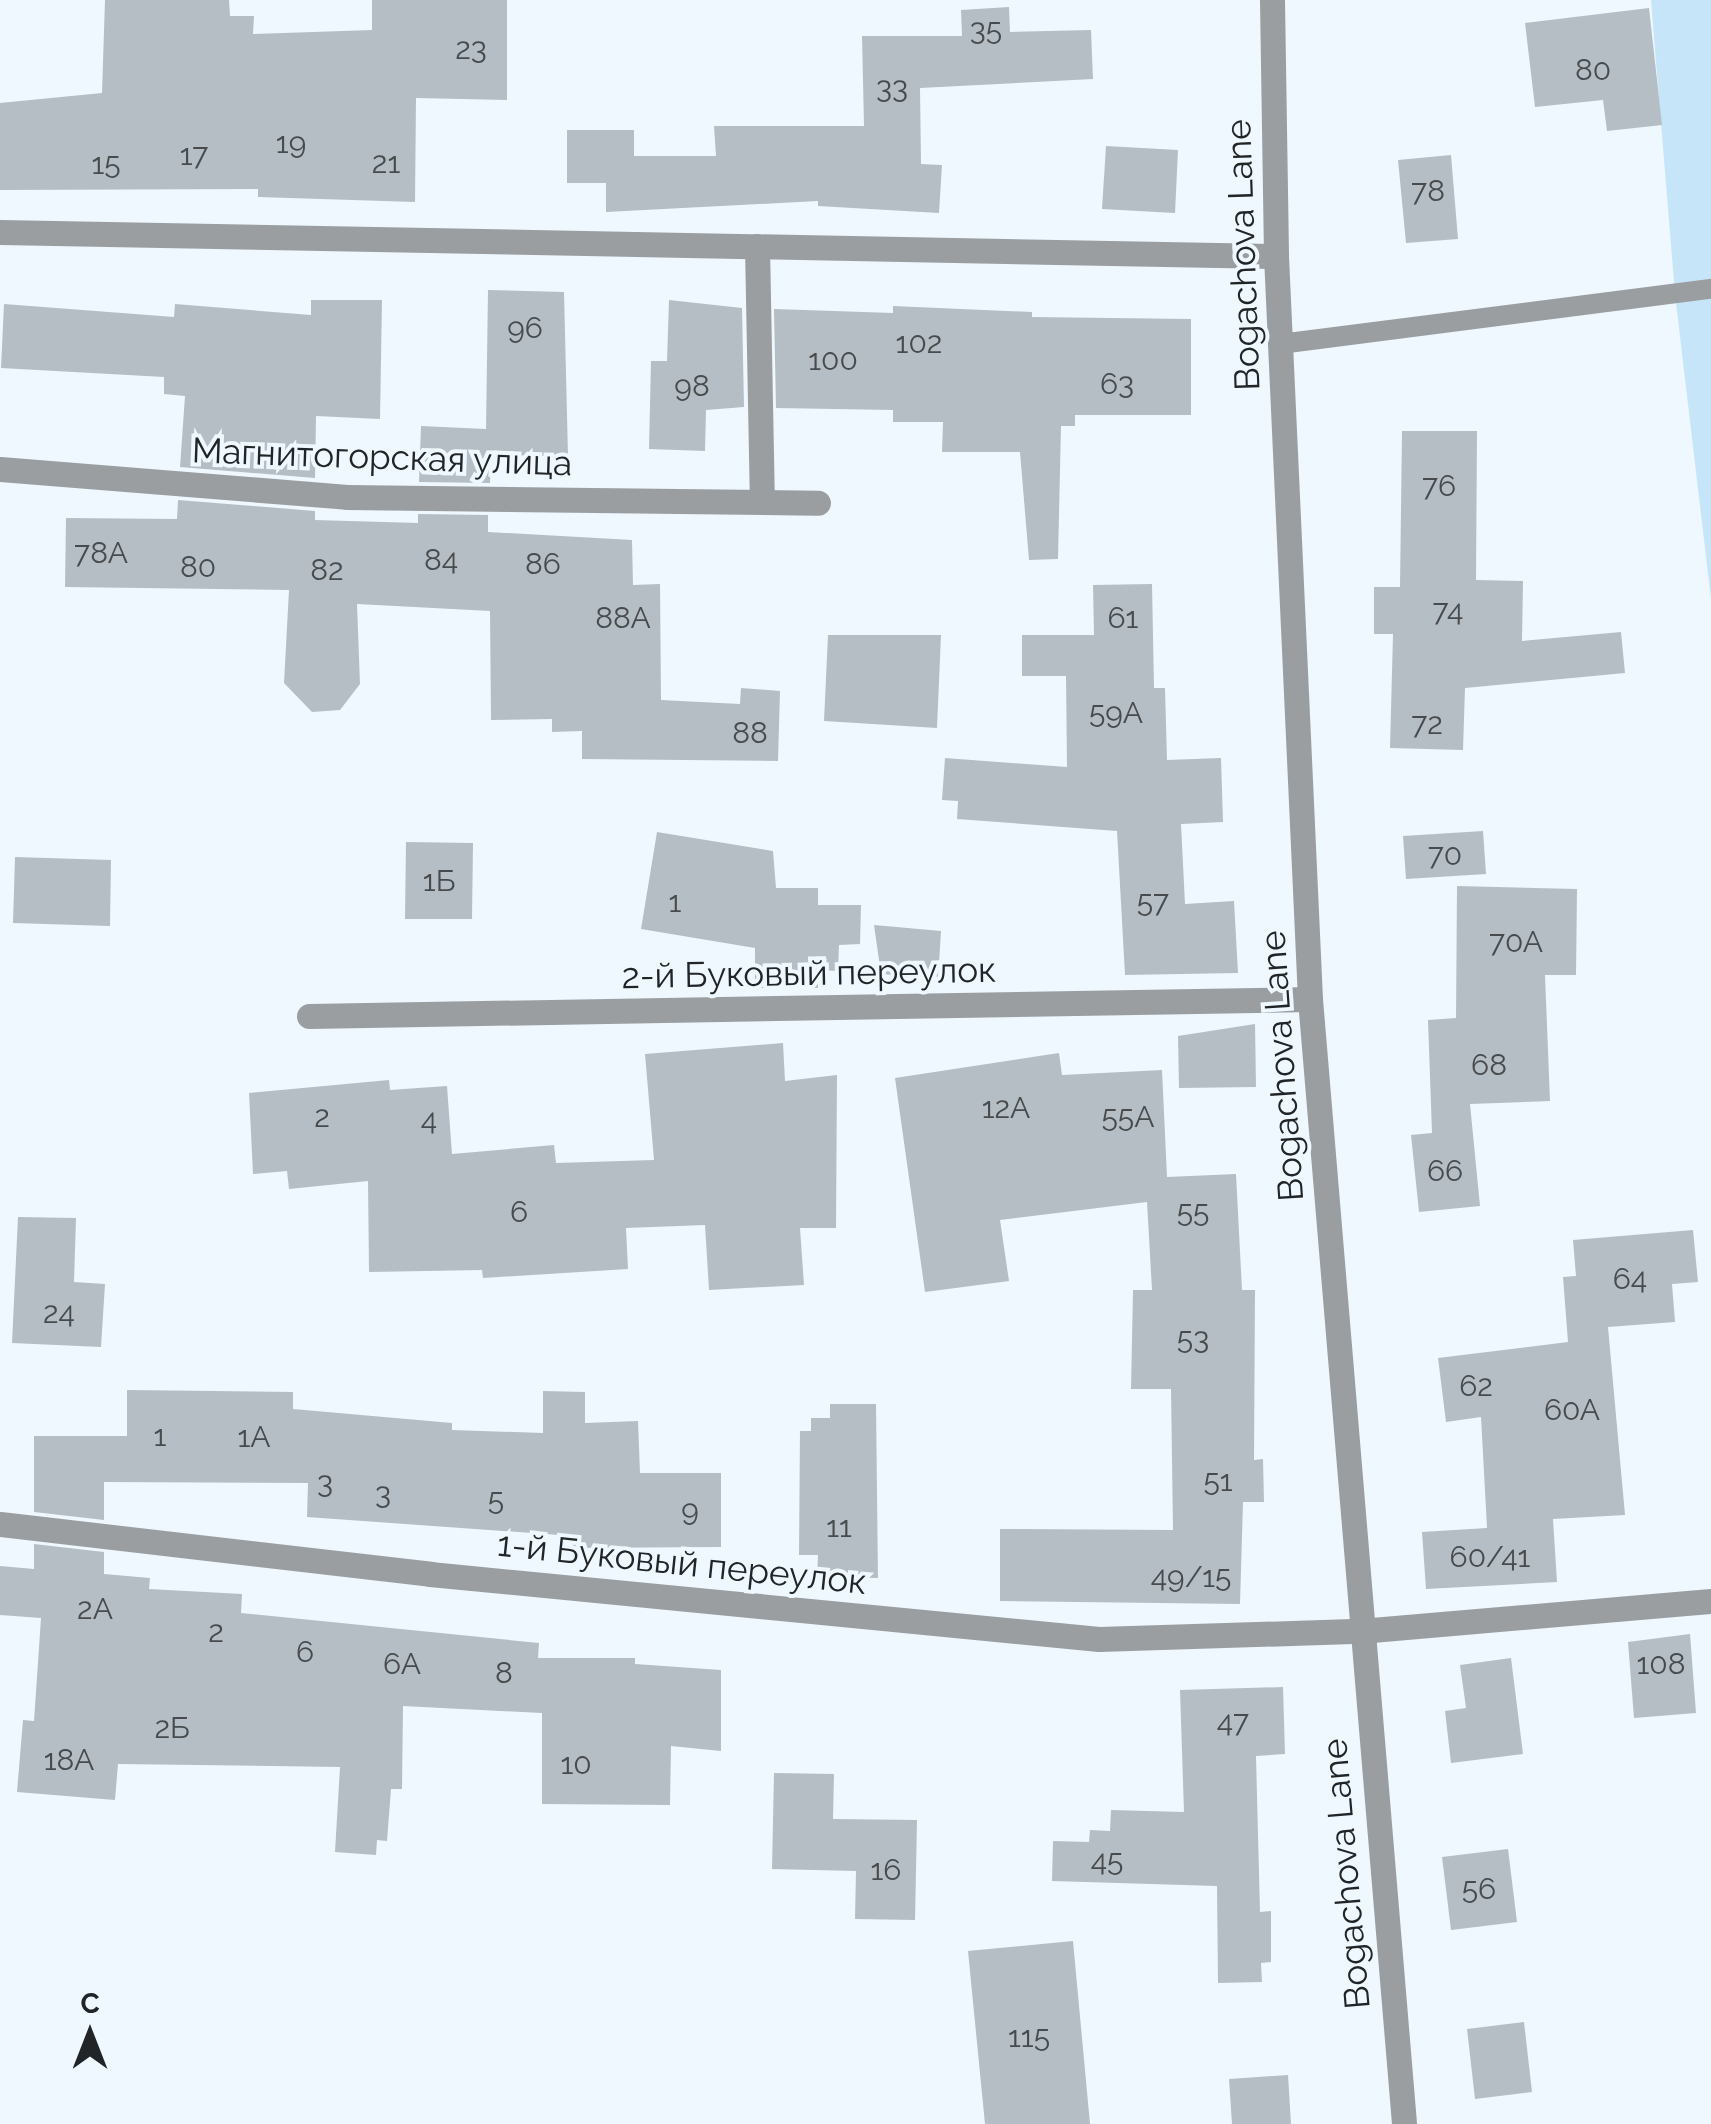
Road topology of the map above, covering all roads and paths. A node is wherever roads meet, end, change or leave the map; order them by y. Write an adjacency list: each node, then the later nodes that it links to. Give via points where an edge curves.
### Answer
1 (1272, 0): 4 (street, Bogachova Lane)
2 (0, 232): 3 (street)
3 (757, 246): 4 (street); 8 (street)
4 (1276, 256): 6 (street, Bogachova Lane)
5 (1711, 290): 6 (lane)
6 (1280, 344): 10 (street, Bogachova Lane)
7 (0, 468): 8 (street, Магнитогорская улица, via 347,497)
8 (762, 500): 9 (street, Магнитогорская улица)
9 (818, 503)
10 (1310, 1000): 11 (street, 2-й Буковый переулок); 14 (street, Bogachova Lane)
11 (309, 1016)
12 (0, 1524): 14 (street, 1-й Буковый переулок, via 1099,1639)
13 (1711, 1601): 14 (street, 1-й Буковый переулок)
14 (1360, 1630): 15 (street, Bogachova Lane)
15 (1404, 2124)

